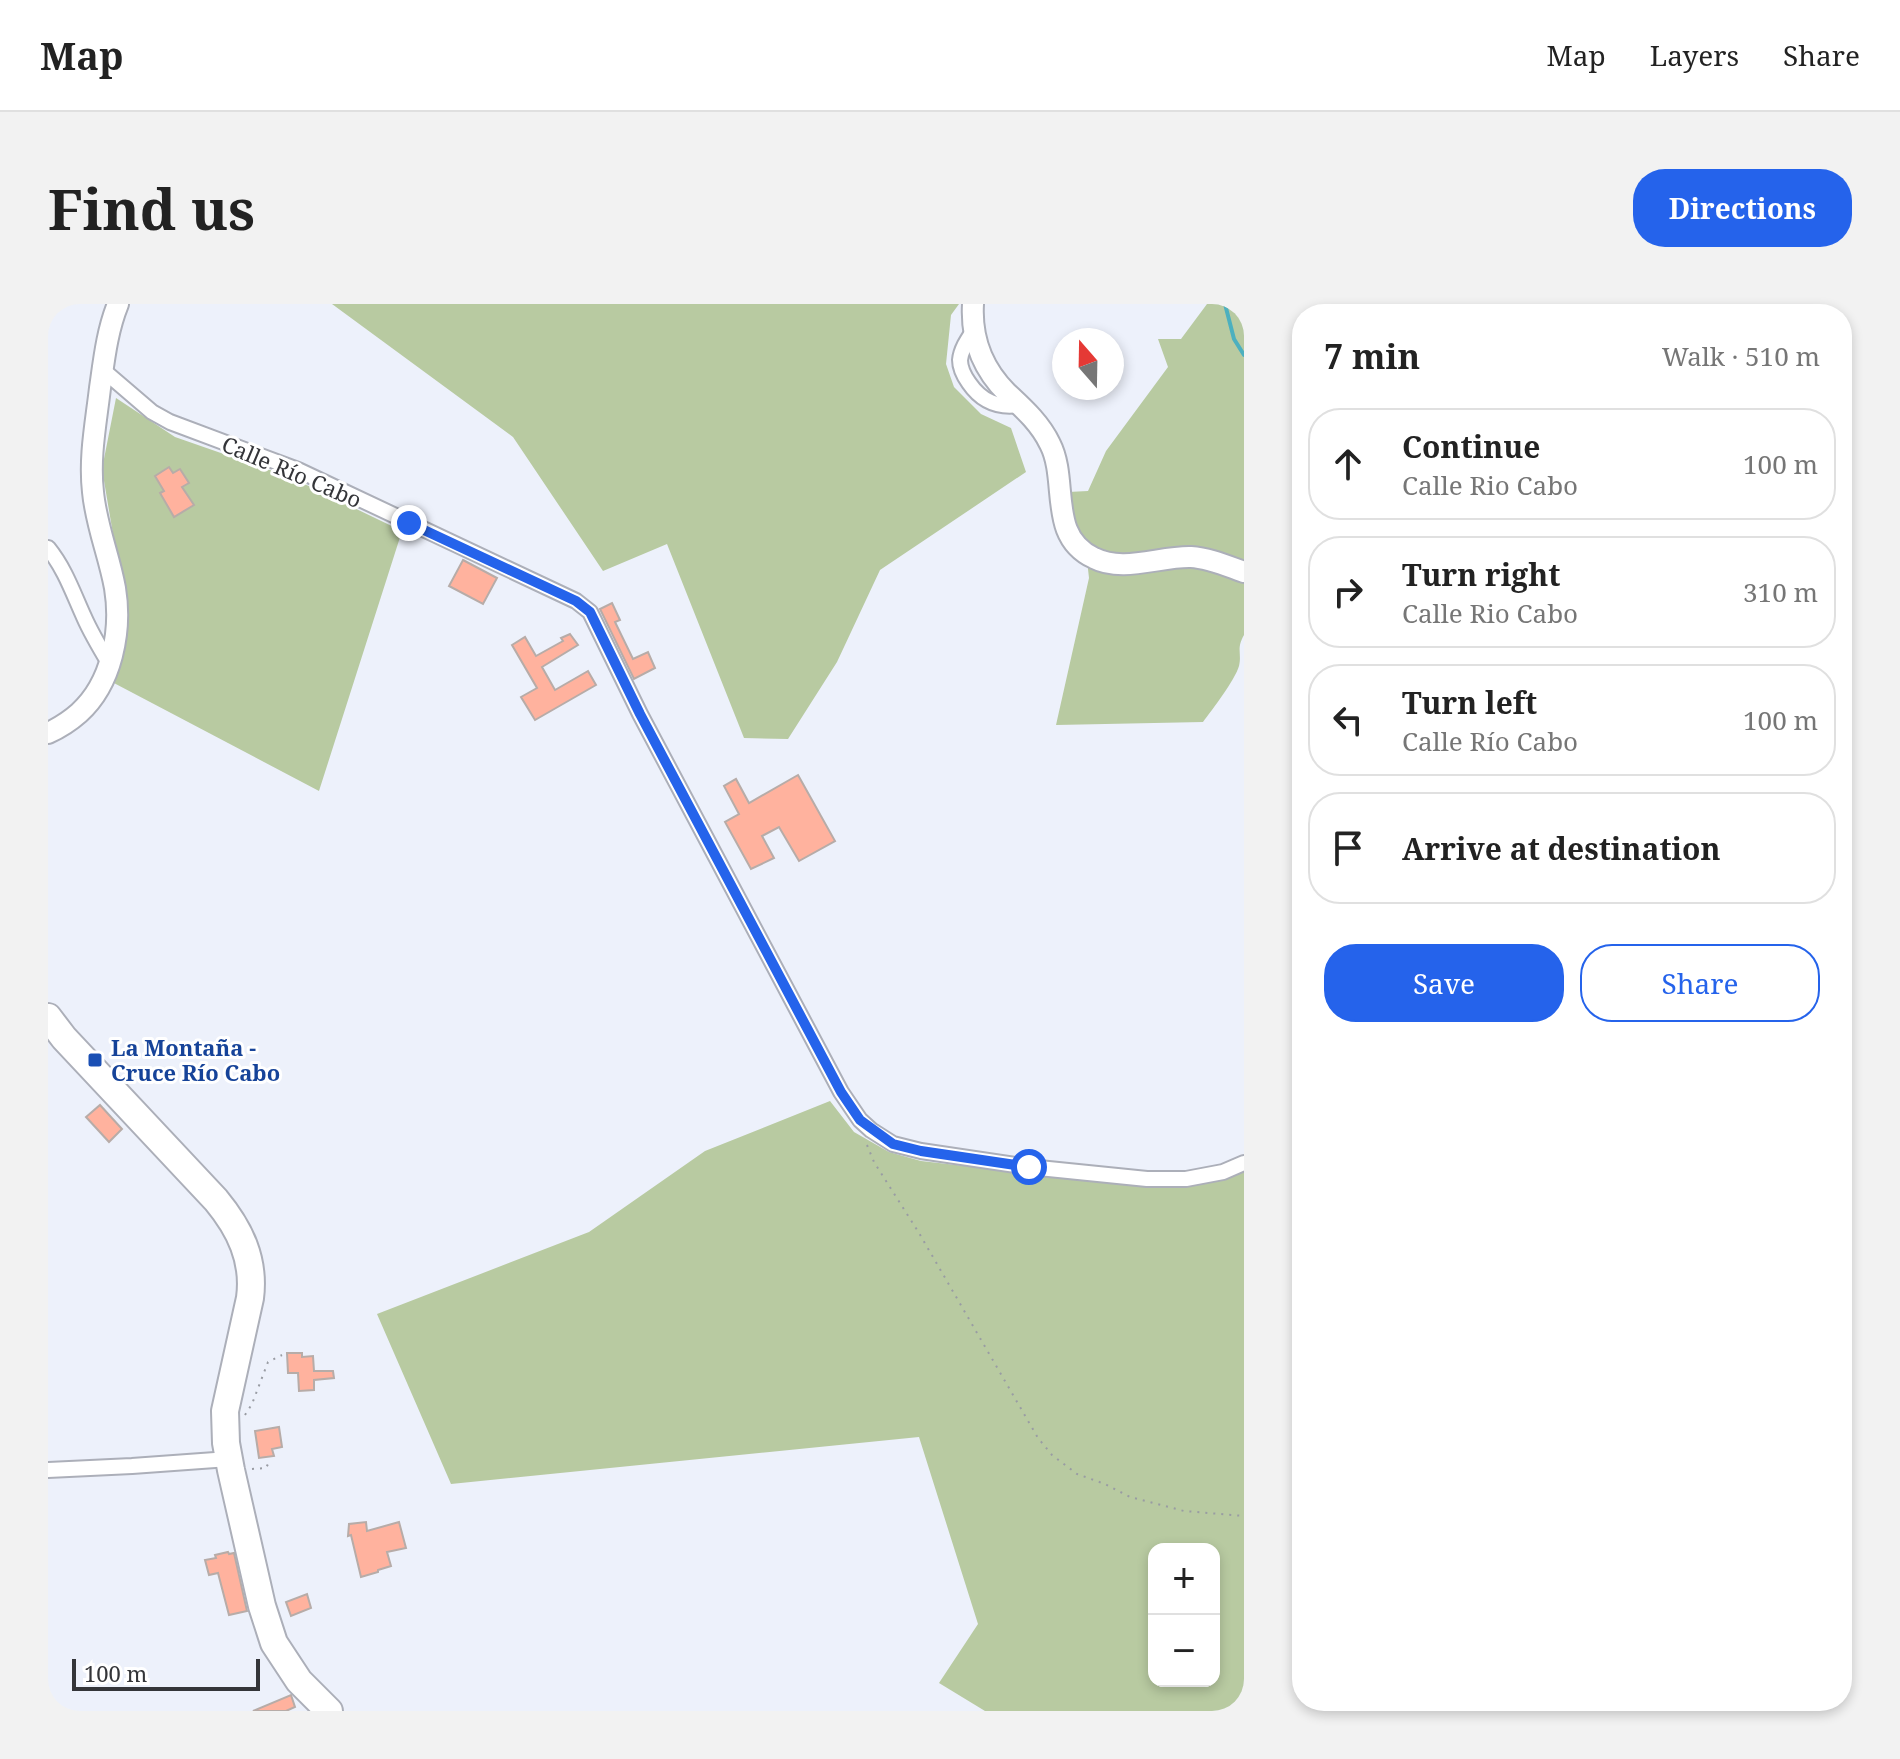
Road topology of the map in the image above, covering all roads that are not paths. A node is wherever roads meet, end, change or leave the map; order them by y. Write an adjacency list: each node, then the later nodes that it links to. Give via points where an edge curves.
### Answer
1 (118, 304): 3 (street)
2 (973, 304): 5 (street, via 974,330 986,366 1051,444 1064,522 1084,553 1111,563 1202,558)
3 (103, 370): 6 (street, via 91,464 97,519 117,606); 9 (street, Calle Río Cabo, via 170,422 298,470 590,612 841,1092 871,1130 893,1144 921,1151 1147,1179 1186,1179)
4 (48, 548): 6 (street)
5 (1244, 572)
6 (109, 663): 7 (street, via 87,704)
7 (48, 733)
8 (48, 1017): 10 (highway, via 216,1200 242,1239 251,1291 229,1387 225,1420)
9 (1244, 1163)
10 (230, 1464): 11 (street); 12 (highway, via 274,1643 299,1681)
11 (48, 1470)
12 (329, 1711)

